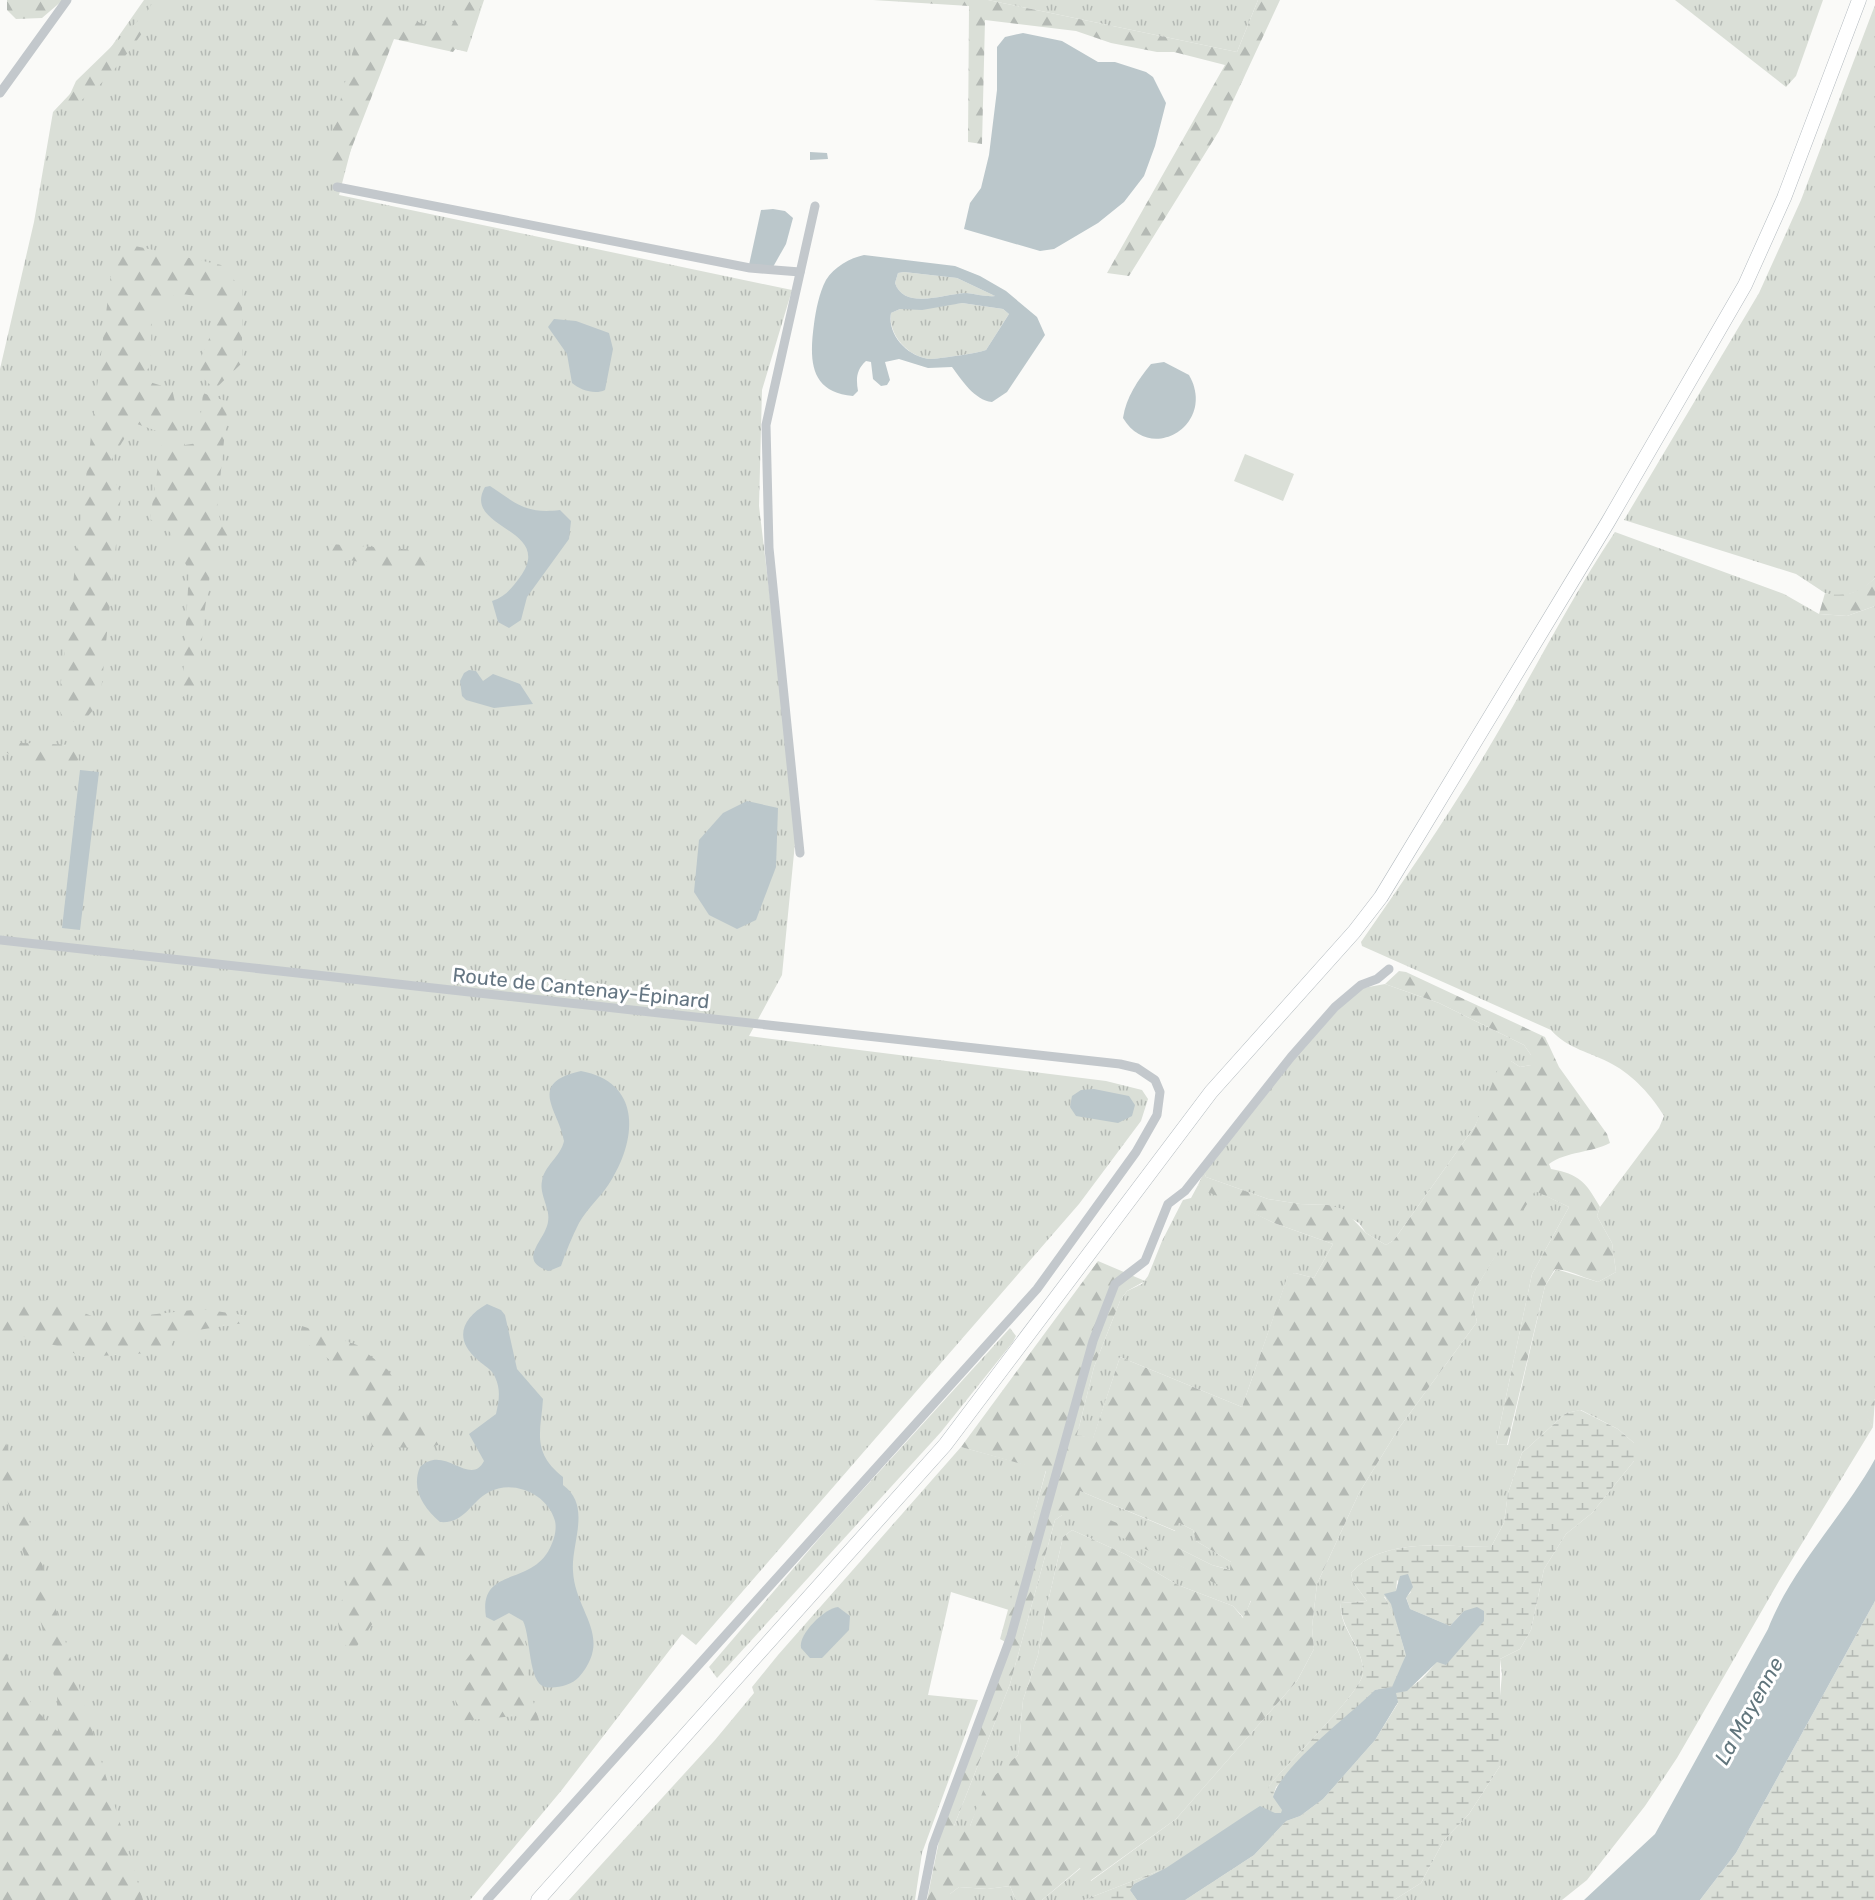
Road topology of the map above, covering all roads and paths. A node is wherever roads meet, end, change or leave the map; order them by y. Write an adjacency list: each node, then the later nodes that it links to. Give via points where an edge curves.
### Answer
1 (67, 0): 3 (street)
2 (1859, 0): 11 (main road, via 1784,198 1744,285 1608,522 1381,897 1211,1092 945,1445)
3 (0, 93)
4 (337, 187): 6 (street, via 750,268)
5 (815, 206): 6 (street)
6 (800, 272): 7 (street, via 766,425 769,548)
7 (800, 853)
8 (0, 940): 10 (street, Route de Cantenay-Épinard, via 1120,1064 1137,1068 1155,1080 1160,1092 1157,1115 1136,1152 1037,1289)
9 (1389, 969): 12 (street, via 1361,985 1335,1007 1291,1057 1185,1191 1168,1204 1145,1261 1115,1284 1093,1341 1011,1636 933,1845)
10 (487, 1900)
11 (538, 1900)
12 (922, 1900)

